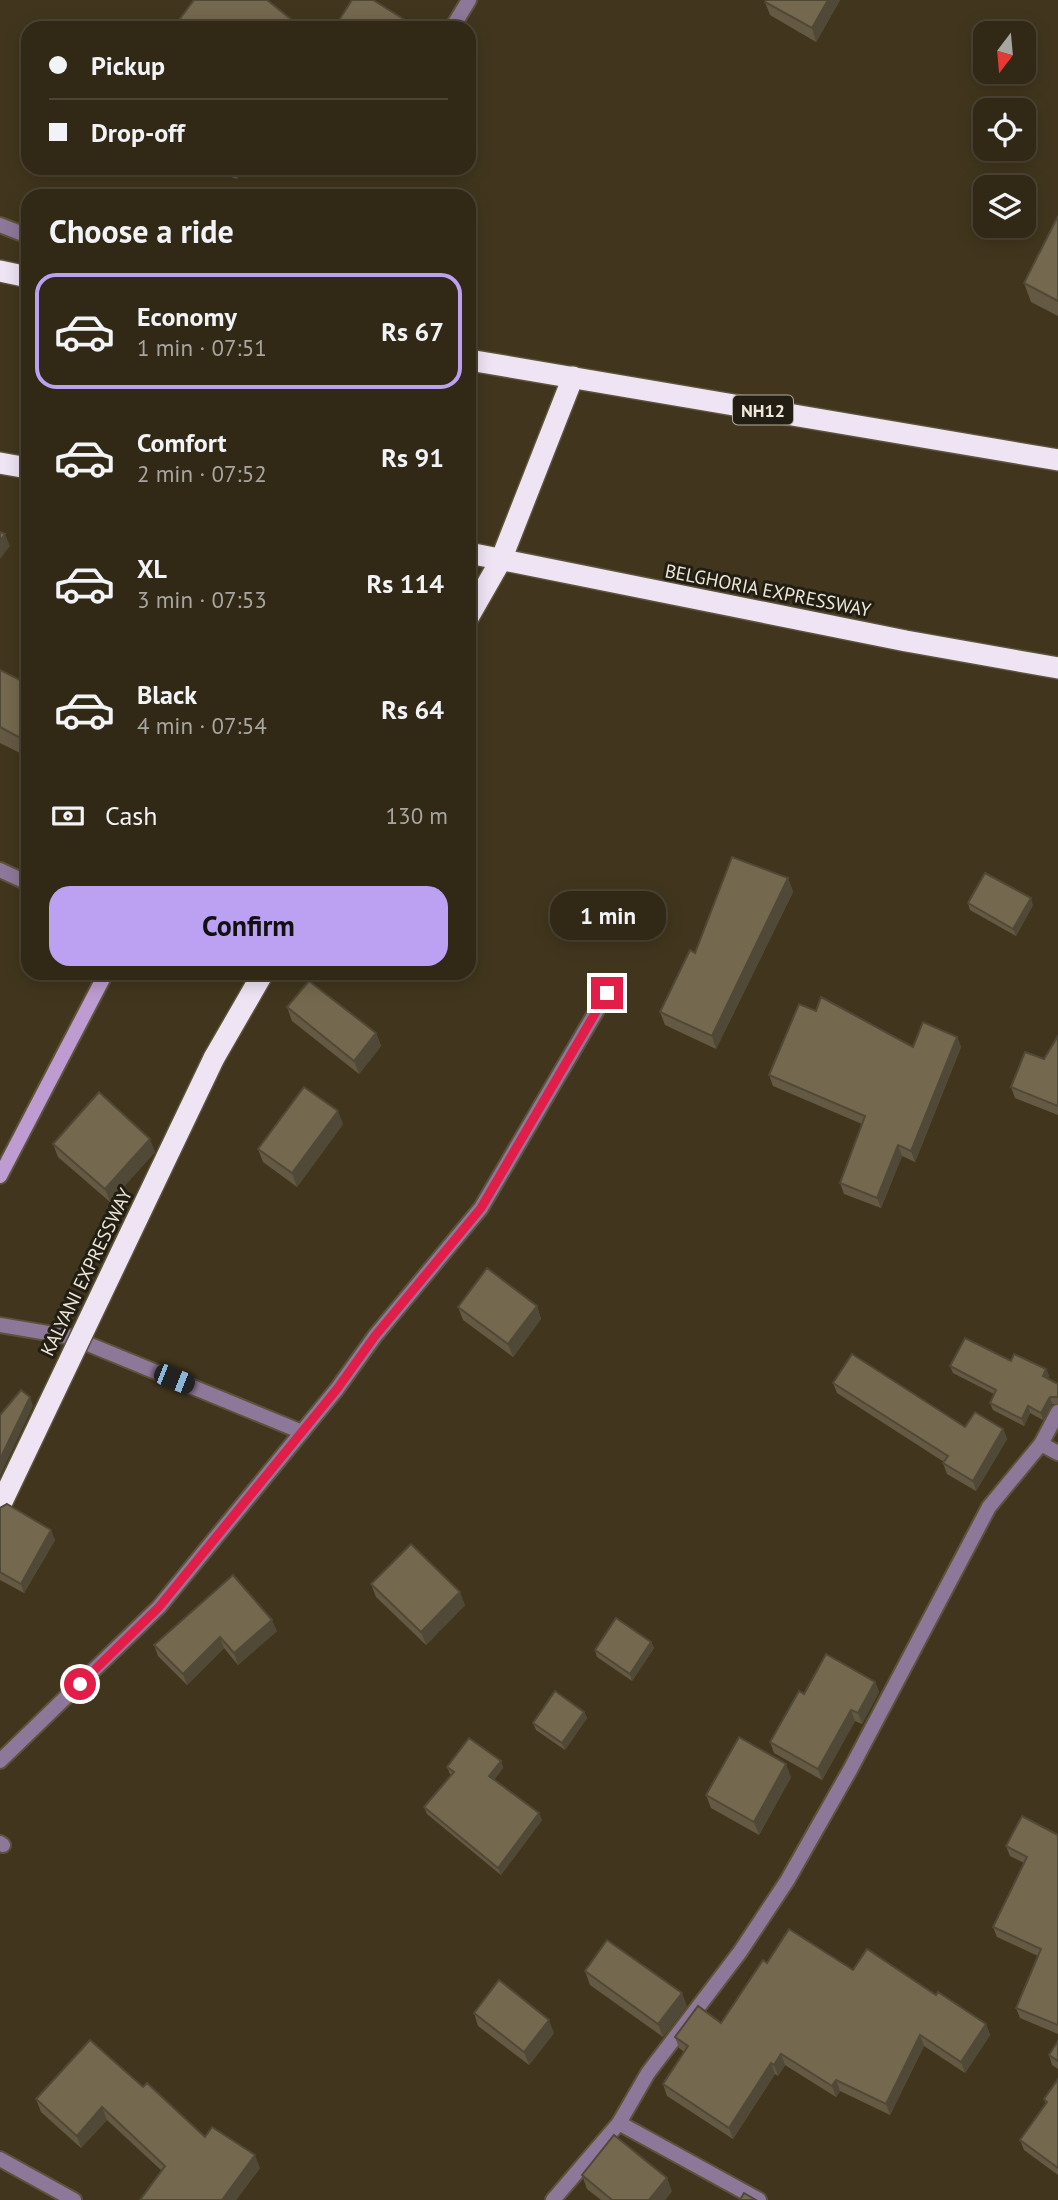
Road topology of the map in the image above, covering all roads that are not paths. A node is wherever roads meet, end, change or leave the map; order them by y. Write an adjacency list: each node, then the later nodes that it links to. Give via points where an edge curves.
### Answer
1 (469, 0): 2 (street)
2 (456, 21)
3 (0, 225): 4 (street)
4 (21, 233)
5 (0, 271): 6 (highway)
6 (21, 276)
7 (476, 361): 8 (highway, NH12)
8 (573, 377): 9 (highway, NH12); 13 (highway)
9 (1058, 460)
10 (0, 463): 11 (highway)
11 (21, 467)
12 (476, 555): 13 (highway, BELGHORIA EXPRESSWAY)
13 (501, 560): 14 (highway); 15 (highway, BELGHORIA EXPRESSWAY)
14 (476, 604)
15 (1058, 668)
16 (0, 870): 17 (street)
17 (21, 880)
18 (102, 980): 21 (street)
19 (259, 980): 27 (highway, KALYANI EXPRESSWAY, bridge, via 214,1058)
20 (607, 993): 24 (street, via 481,1208)
21 (0, 1176)
22 (0, 1325): 24 (street, via 71,1337)
23 (1058, 1412): 25 (street)
24 (302, 1432): 28 (street, via 159,1607)
25 (1041, 1444): 26 (street); 29 (street, via 989,1507 788,1881 648,2073)
26 (1058, 1453)
27 (0, 1506)
28 (0, 1761)
29 (619, 2123): 32 (street); 33 (street)
30 (0, 2159): 31 (street)
31 (74, 2200)
32 (553, 2200)
33 (759, 2200)

